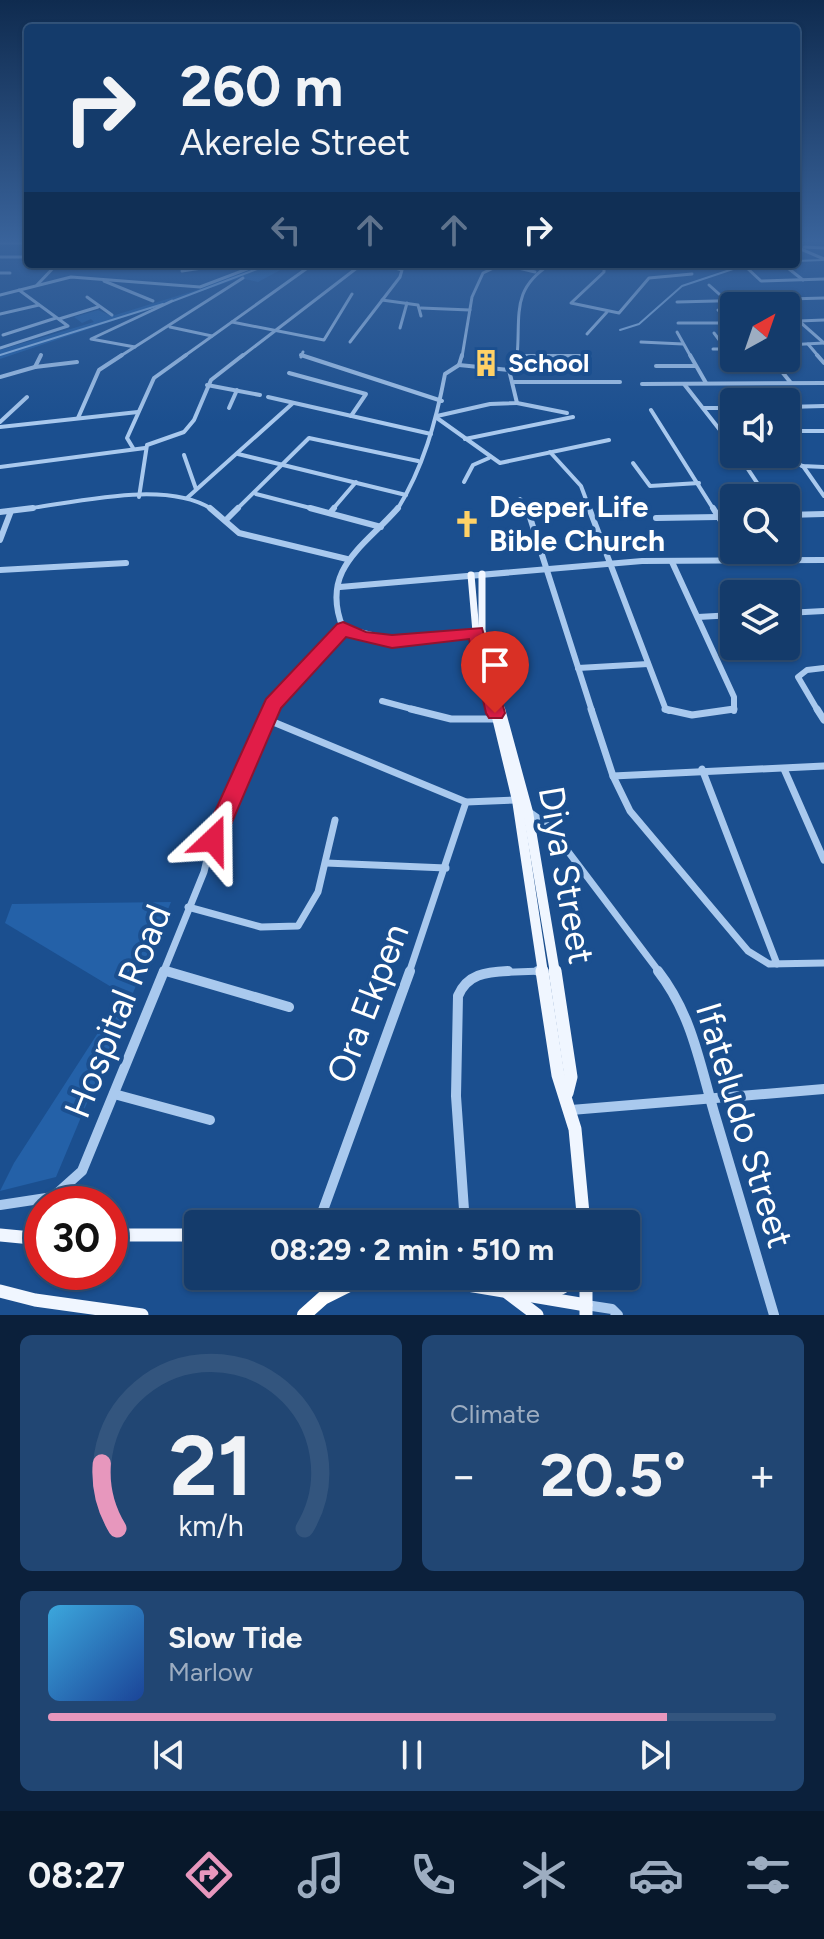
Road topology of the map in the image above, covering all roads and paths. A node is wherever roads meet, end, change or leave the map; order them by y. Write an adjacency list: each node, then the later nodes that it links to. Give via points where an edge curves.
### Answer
1 (33, 300): 18 (street)
2 (91, 300): 19 (street)
3 (210, 300): 34 (street)
4 (262, 300): 30 (street)
5 (314, 300): 36 (street)
6 (348, 300): 36 (street, via 324,340)
7 (382, 300): 42 (street)
8 (385, 300): 16 (street)
9 (472, 300): 22 (street)
10 (521, 300): 55 (street)
11 (577, 300): 17 (street)
12 (631, 300): 23 (street, via 622,312)
13 (172, 301): 49 (street, via 91,339)
14 (677, 302): 15 (street)
15 (720, 302)
16 (407, 303): 20 (street); 35 (street)
17 (573, 304): 21 (street); 23 (street)
18 (39, 305): 24 (street); 27 (street)
19 (98, 307): 25 (street); 27 (street)
20 (421, 308): 22 (street); 26 (street)
21 (568, 309)
22 (470, 310): 59 (street)
23 (607, 312): 39 (street)
24 (0, 314)
25 (112, 315)
26 (421, 316)
27 (58, 319): 40 (street); 50 (street, via 68,326)
28 (824, 320): 29 (street)
29 (800, 321)
30 (232, 322): 36 (street); 41 (street)
31 (800, 322): 45 (street)
32 (678, 323): 33 (street)
33 (720, 323)
34 (170, 327): 41 (street); 49 (street)
35 (400, 328)
36 (274, 331): 74 (street)
37 (677, 332): 46 (street)
38 (714, 333): 44 (street)
39 (587, 334)
40 (3, 335)
41 (212, 336): 88 (street, via 154,378)
42 (350, 342)
43 (641, 342): 46 (street)
44 (720, 343)
45 (824, 343): 48 (street)
46 (683, 344): 61 (street)
47 (800, 344): 48 (street)
48 (808, 344): 58 (street)
49 (135, 347): 93 (street, via 99,370)
50 (0, 348)
51 (713, 349): 52 (street)
52 (720, 349)
53 (303, 352): 79 (street, via 300,357)
54 (41, 355): 62 (street)
55 (518, 356): 56 (street); 63 (street, via 516,367)
56 (590, 356)
57 (77, 362): 62 (street)
58 (824, 363)
59 (459, 365): 63 (street); 79 (street, via 445,374)
60 (656, 366): 61 (street)
61 (695, 366): 69 (street)
62 (35, 367): 66 (street)
63 (509, 370): 67 (street)
64 (782, 372): 70 (street)
65 (289, 373): 90 (street, via 366,394)
66 (0, 377)
67 (514, 382): 68 (street); 81 (street)
68 (620, 382)
69 (706, 383): 70 (street); 73 (street)
70 (791, 383): 71 (street)
71 (824, 383)
72 (642, 384): 73 (street)
73 (684, 384): 85 (street)
74 (207, 385): 75 (street); 102 (street, via 191,426)
75 (237, 390): 76 (street); 84 (street)
76 (260, 395)
77 (27, 397): 94 (street)
78 (268, 397): 80 (street)
79 (442, 401): 91 (street)
80 (293, 403): 90 (street); 104 (street)
81 (517, 403): 89 (street); 91 (street)
82 (824, 406): 83 (street)
83 (800, 407)
84 (229, 408)
85 (704, 408): 86 (street); 95 (street)
86 (720, 408)
87 (651, 410): 115 (street)
88 (138, 412): 93 (street); 101 (street, via 127,438)
89 (567, 413)
90 (351, 416): 98 (street)
91 (437, 417): 98 (street); 99 (street)
92 (573, 417): 99 (street)
93 (78, 418): 94 (street)
94 (0, 424)
95 (720, 429)
96 (800, 431): 97 (street)
97 (824, 431)
98 (431, 434): 107 (street)
99 (465, 439): 106 (street)
100 (609, 440): 103 (street)
101 (133, 448): 102 (street); 111 (street)
102 (145, 448): 120 (street)
103 (550, 452): 106 (street, via 505,462); 140 (street, via 581,486)
104 (238, 454): 109 (street); 116 (street)
105 (184, 455): 116 (street)
106 (489, 458): 114 (street, via 473,465)
107 (418, 461): 109 (street, via 316,438 306,440); 118 (street)
108 (633, 463): 115 (street, via 650,486)
109 (286, 464): 113 (street); 117 (street)
110 (802, 466): 112 (street); 119 (street)
111 (0, 467)
112 (824, 467)
113 (356, 482): 118 (street); 125 (street)
114 (464, 482)
115 (699, 483): 128 (street)
116 (196, 489): 121 (street)
117 (256, 494): 125 (street); 130 (street)
118 (406, 495): 132 (street)
119 (824, 496)
120 (139, 497): 121 (street); 123 (street)
121 (187, 498): 130 (street)
122 (520, 499): 141 (street)
123 (11, 511): 124 (street); 133 (street)
124 (0, 512)
125 (330, 513): 132 (street)
126 (824, 514): 127 (street)
127 (800, 515)
128 (718, 517): 129 (street); 131 (street)
129 (656, 518)
130 (227, 519): 136 (street, via 239,533)
131 (720, 520)
132 (381, 527): 136 (street)
133 (0, 540)
134 (800, 558): 135 (street)
135 (824, 558)
136 (347, 559): 144 (street, via 339,574)
137 (720, 559): 138 (street)
138 (672, 562): 140 (street); 148 (street)
139 (126, 563): 142 (street)
140 (609, 564): 141 (street); 151 (street)
141 (543, 568): 143 (street); 152 (street)
142 (0, 570)
143 (476, 574): 144 (street); 150 (main road, Diya Street); 164 (main road, Diya Street, via 484,632)
144 (340, 587): 149 (street)
145 (824, 611): 146 (street)
146 (800, 612)
147 (720, 616): 148 (street)
148 (698, 617): 151 (street, via 734,697 734,711 692,715 666,710)
149 (343, 628): 150 (street, via 392,642); 155 (street, Hospital Road, via 283,692)
150 (476, 632): 156 (main road, Diya Street)
151 (648, 664): 152 (street)
152 (578, 668): 161 (street)
153 (824, 668): 157 (street, via 798,677)
154 (382, 701): 156 (street, via 451,719)
155 (266, 719): 163 (street); 169 (street, Hospital Road)
156 (497, 719): 162 (main road, Diya Street)
157 (824, 720)
158 (824, 766): 160 (street)
159 (702, 769): 160 (street); 161 (street); 171 (street)
160 (784, 769): 166 (street)
161 (613, 776): 171 (street, via 630,811 722,924 748,951)
162 (517, 800): 163 (street); 173 (main road, Diya Street)
163 (466, 802): 168 (street, Ora Ekpen)
164 (528, 810): 177 (main road, Diya Street, via 571,1077); 178 (street, Ifateludo Street, via 548,825 675,993 701,1055)
165 (335, 820): 167 (street)
166 (824, 860)
167 (326, 863): 168 (street); 169 (street, via 310,912 287,930)
168 (446, 868): 182 (street, Ora Ekpen)
169 (188, 907): 172 (street, Hospital Road)
170 (824, 963): 171 (street)
171 (777, 964)
172 (163, 970): 174 (street); 176 (street, Hospital Road)
173 (542, 971): 177 (main road, Diya Street, via 558,1075); 183 (street, via 474,976 460,985 453,1039)
174 (289, 1007)
175 (824, 1089): 178 (street)
176 (114, 1094): 180 (street); 181 (street, Hospital Road, via 90,1155 65,1189 33,1202)
177 (567, 1094): 179 (main road, Diya Street)
178 (709, 1096): 179 (street); 200 (street, Ifateludo Street)
179 (571, 1110): 184 (main road, Diya Street)
180 (210, 1120)
181 (0, 1205)
182 (323, 1210)
183 (464, 1210)
184 (583, 1210)
185 (0, 1235): 188 (main road)
186 (128, 1235): 187 (main road)
187 (184, 1235)
188 (24, 1237)
189 (339, 1290): 197 (highway)
190 (497, 1290): 193 (main road)
191 (557, 1290): 194 (main road)
192 (0, 1291): 196 (main road, via 35,1301)
193 (507, 1293): 194 (main road); 198 (main road)
194 (545, 1296): 195 (main road)
195 (586, 1310): 199 (street, via 612,1309)
196 (142, 1315)
197 (304, 1315)
198 (537, 1315)
199 (618, 1315)
200 (774, 1315)

